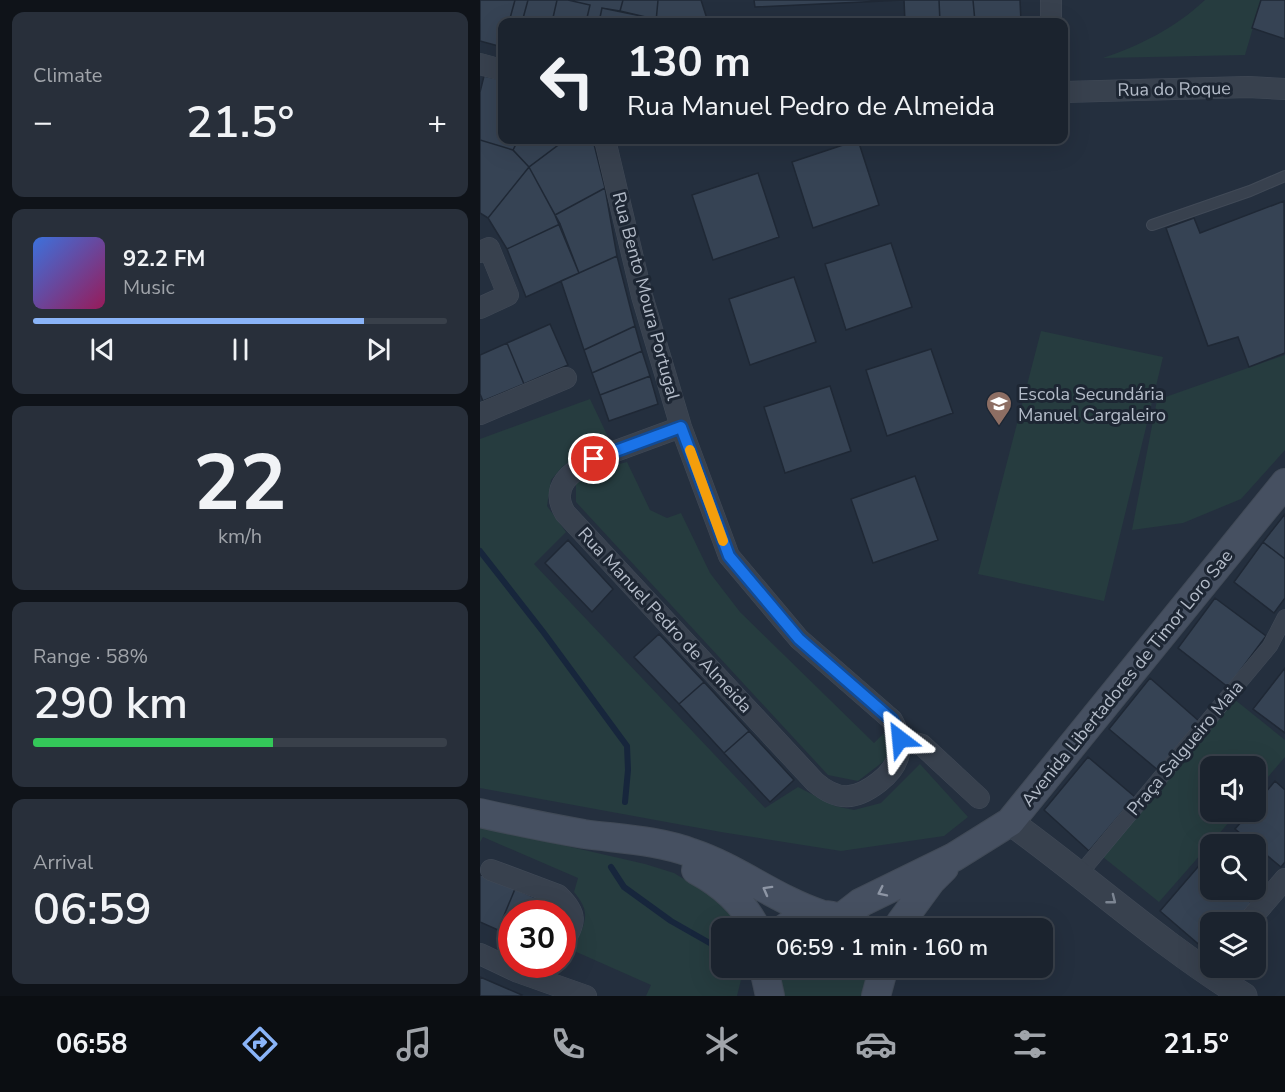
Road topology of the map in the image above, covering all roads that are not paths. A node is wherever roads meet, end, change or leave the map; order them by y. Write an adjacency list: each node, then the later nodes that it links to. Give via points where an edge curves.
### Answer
1 (1051, 0): 2 (street)
2 (1051, 18)
3 (481, 67): 4 (street)
4 (498, 69)
5 (1285, 89): 6 (street, Rua do Roque)
6 (1068, 92)
7 (606, 144): 14 (street, Rua Bento Moura Portugal, via 642,296)
8 (1285, 176): 9 (lane)
9 (1152, 225)
10 (480, 252): 11 (street, via 489,248 508,295)
11 (480, 308)
12 (566, 378): 13 (street)
13 (480, 414)
14 (681, 427): 17 (street, Rua Bento Moura Portugal, via 729,556 799,639 892,720); 17 (street, Rua Manuel Pedro de Almeida, via 594,459 568,476 560,490 560,505 565,513 825,790 856,796 870,789 893,770)
15 (1285, 483): 20 (main road, Avenida Libertadores de Timor Loro Sae)
16 (1285, 618): 24 (street, Praça Salgueiro Maia, via 1270,646)
17 (900, 739): 18 (street, via 922,745)
18 (979, 798)
19 (480, 813): 21 (main road)
20 (1010, 822): 22 (main road, Avenida Libertadores de Timor Loro Sae); 24 (street)
21 (586, 834): 28 (main road, via 663,857 708,876 736,899); 29 (main road, one-way to 21, via 798,907 691,852)
22 (954, 857): 30 (main road, Avenida Libertadores de Timor Loro Sae, one-way to 30, via 860,903); 31 (main road, Avenida Libertadores de Timor Loro Sae)
23 (491, 870): 26 (street)
24 (1079, 875): 34 (street, one-way to 34)
25 (1285, 879): 27 (street)
26 (564, 900)
27 (1257, 912)
28 (751, 918)
29 (834, 918)
30 (843, 918)
31 (904, 918)
32 (480, 954): 33 (street)
33 (498, 963)
34 (1200, 964)
35 (556, 978): 37 (street)
36 (1219, 978): 38 (street)
37 (586, 996)
38 (1244, 996)

